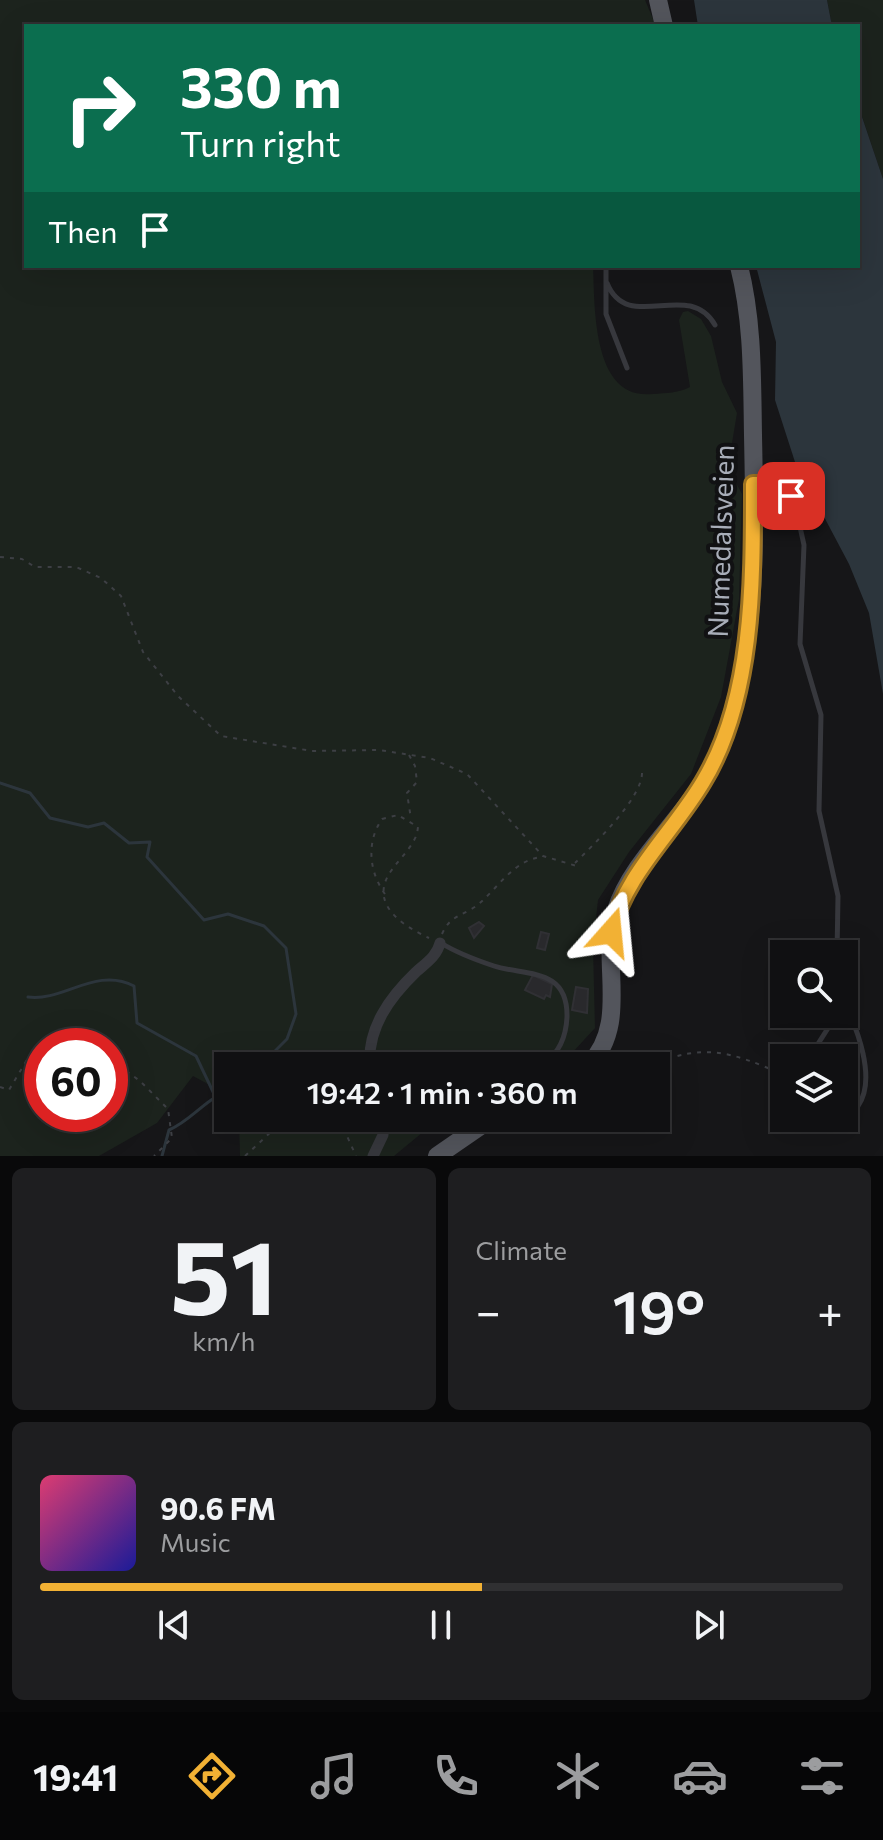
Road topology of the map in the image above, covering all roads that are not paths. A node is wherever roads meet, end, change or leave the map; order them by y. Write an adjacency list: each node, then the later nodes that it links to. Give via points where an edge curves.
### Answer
1 (658, 0): 2 (main road)
2 (664, 24)
3 (606, 268): 5 (lane)
4 (739, 268): 8 (main road, Numedalsveien, via 749,325)
5 (607, 283): 6 (lane, via 615,299 627,307 684,303 702,310); 7 (lane, via 606,314)
6 (715, 325)
7 (627, 368)
8 (753, 484): 9 (lane, via 773,483 788,490 804,545 800,644 821,715 819,811 838,896); 14 (main road, Numedalsveien, via 749,617 730,715 704,781 619,903 611,932 610,1024)
9 (837, 940)
10 (440, 943): 12 (street, via 384,1007); 13 (lane, via 554,983 564,999 567,1025)
11 (854, 1028): 15 (lane, via 865,1090)
12 (372, 1052)
13 (556, 1052)
14 (600, 1052)
15 (858, 1106)
16 (383, 1132): 18 (street)
17 (472, 1132): 19 (main road)
18 (373, 1156)
19 (437, 1156)

